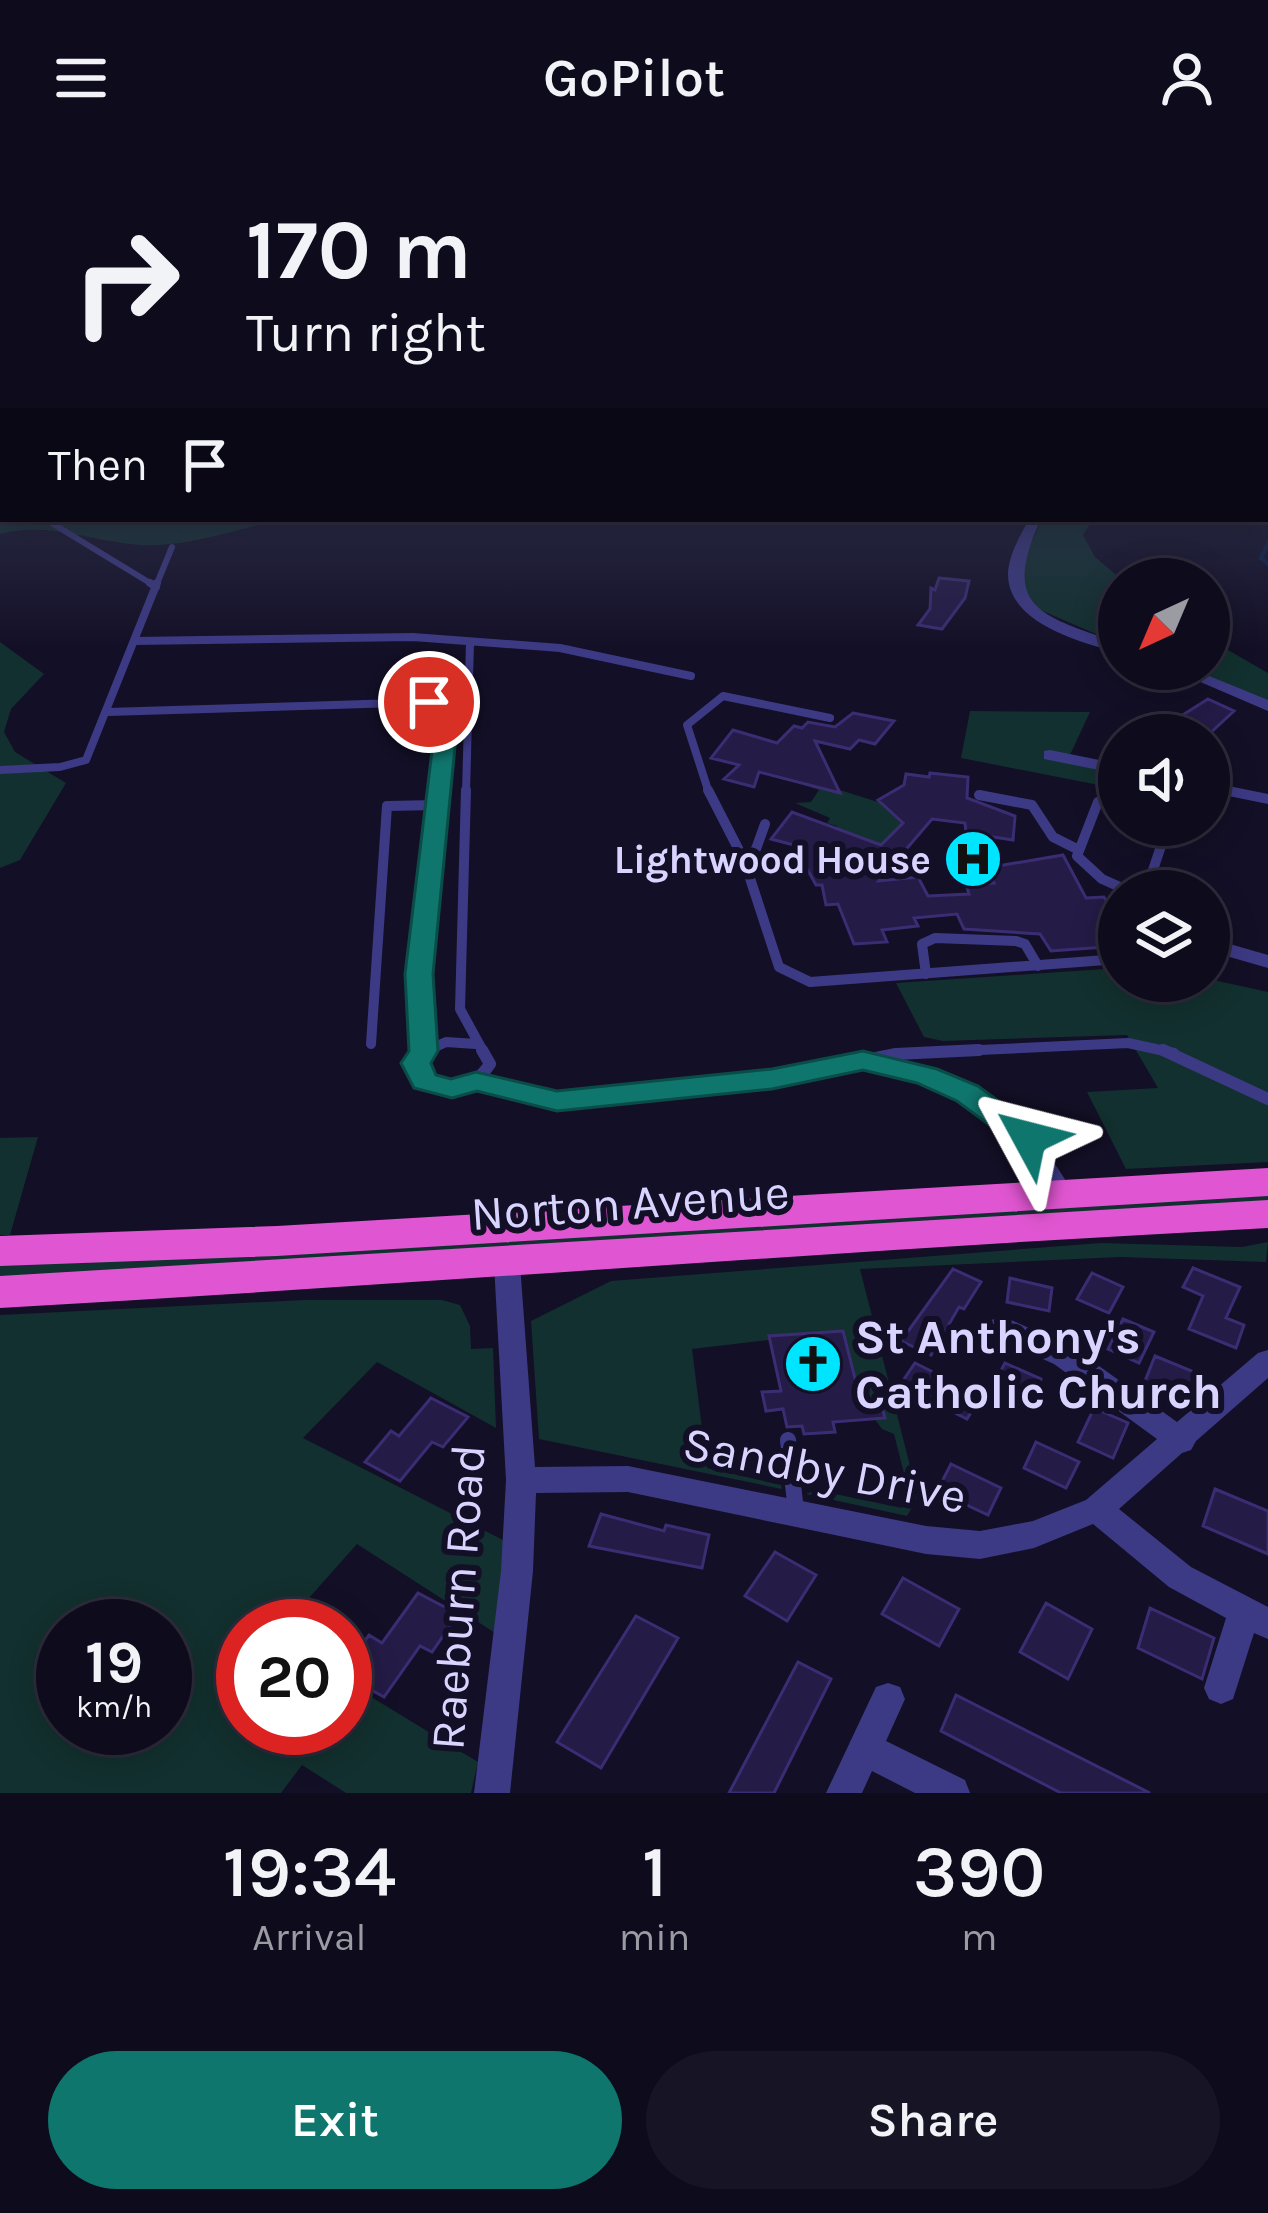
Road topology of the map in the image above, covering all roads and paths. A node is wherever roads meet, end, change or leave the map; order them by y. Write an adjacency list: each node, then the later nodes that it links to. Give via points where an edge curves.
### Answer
1 (51, 522): 4 (lane)
2 (1034, 522): 5 (street, via 1011,574 1014,590 1046,618)
3 (172, 547): 4 (lane)
4 (156, 586): 6 (lane)
5 (1098, 639)
6 (134, 641): 7 (lane); 11 (lane)
7 (470, 641): 8 (lane, via 560,648); 31 (lane, via 460,1009)
8 (691, 676)
9 (1229, 690): 10 (street)
10 (1268, 706)
11 (108, 712): 15 (lane, via 86,760); 20 (lane, via 429,702 442,709 446,726)
12 (830, 718): 23 (lane, via 723,696 687,725 713,806)
13 (1050, 755): 14 (street)
14 (1098, 765)
15 (0, 770)
16 (1230, 792): 18 (street)
17 (979, 795): 22 (lane, via 1032,805 1053,837)
18 (1268, 800)
19 (1098, 802): 22 (lane)
20 (437, 805): 30 (lane, via 387,806); 32 (lane, via 419,974)
21 (765, 824): 23 (lane)
22 (1079, 850): 24 (lane, via 1084,866)
23 (744, 860): 29 (lane, via 786,972 810,982)
24 (1098, 874)
25 (1230, 950): 27 (street)
26 (1098, 961): 28 (lane)
27 (1268, 962)
28 (1038, 966): 29 (lane); 29 (lane, via 1016,941 935,938 922,944)
29 (926, 974)
30 (370, 1044)
31 (476, 1044): 32 (lane, via 444,1042); 34 (lane, via 490,1064)
32 (424, 1051): 34 (lane, via 416,1063 424,1082)
33 (863, 1060): 34 (lane, via 750,1082 557,1101); 35 (lane, via 1128,1043 1172,1052); 37 (lane, via 926,1076 999,1112 1051,1161)
34 (476, 1082)
35 (1268, 1099)
36 (1268, 1182): 37 (highway, Norton Avenue)
37 (1068, 1196): 39 (highway, Norton Avenue)
38 (1268, 1214): 40 (highway, Norton Avenue)
39 (0, 1251)
40 (507, 1264): 41 (highway, Norton Avenue); 46 (street, Raeburn Road)
41 (0, 1292)
42 (1001, 1328): 45 (street, via 1064,1356)
43 (1268, 1361): 45 (street, Sandby Drive)
44 (788, 1440): 48 (lane)
45 (1181, 1441): 47 (street, Sandby Drive)
46 (520, 1480): 48 (street, Sandby Drive, via 628,1479); 53 (street, Raeburn Road)
47 (1097, 1509): 48 (street, Sandby Drive, via 980,1545); 49 (street, via 1180,1576)
48 (796, 1511)
49 (1256, 1619): 50 (street)
50 (1221, 1688)
51 (888, 1700): 52 (street)
52 (866, 1749): 54 (street); 55 (street)
53 (492, 1793)
54 (844, 1793)
55 (952, 1793)

